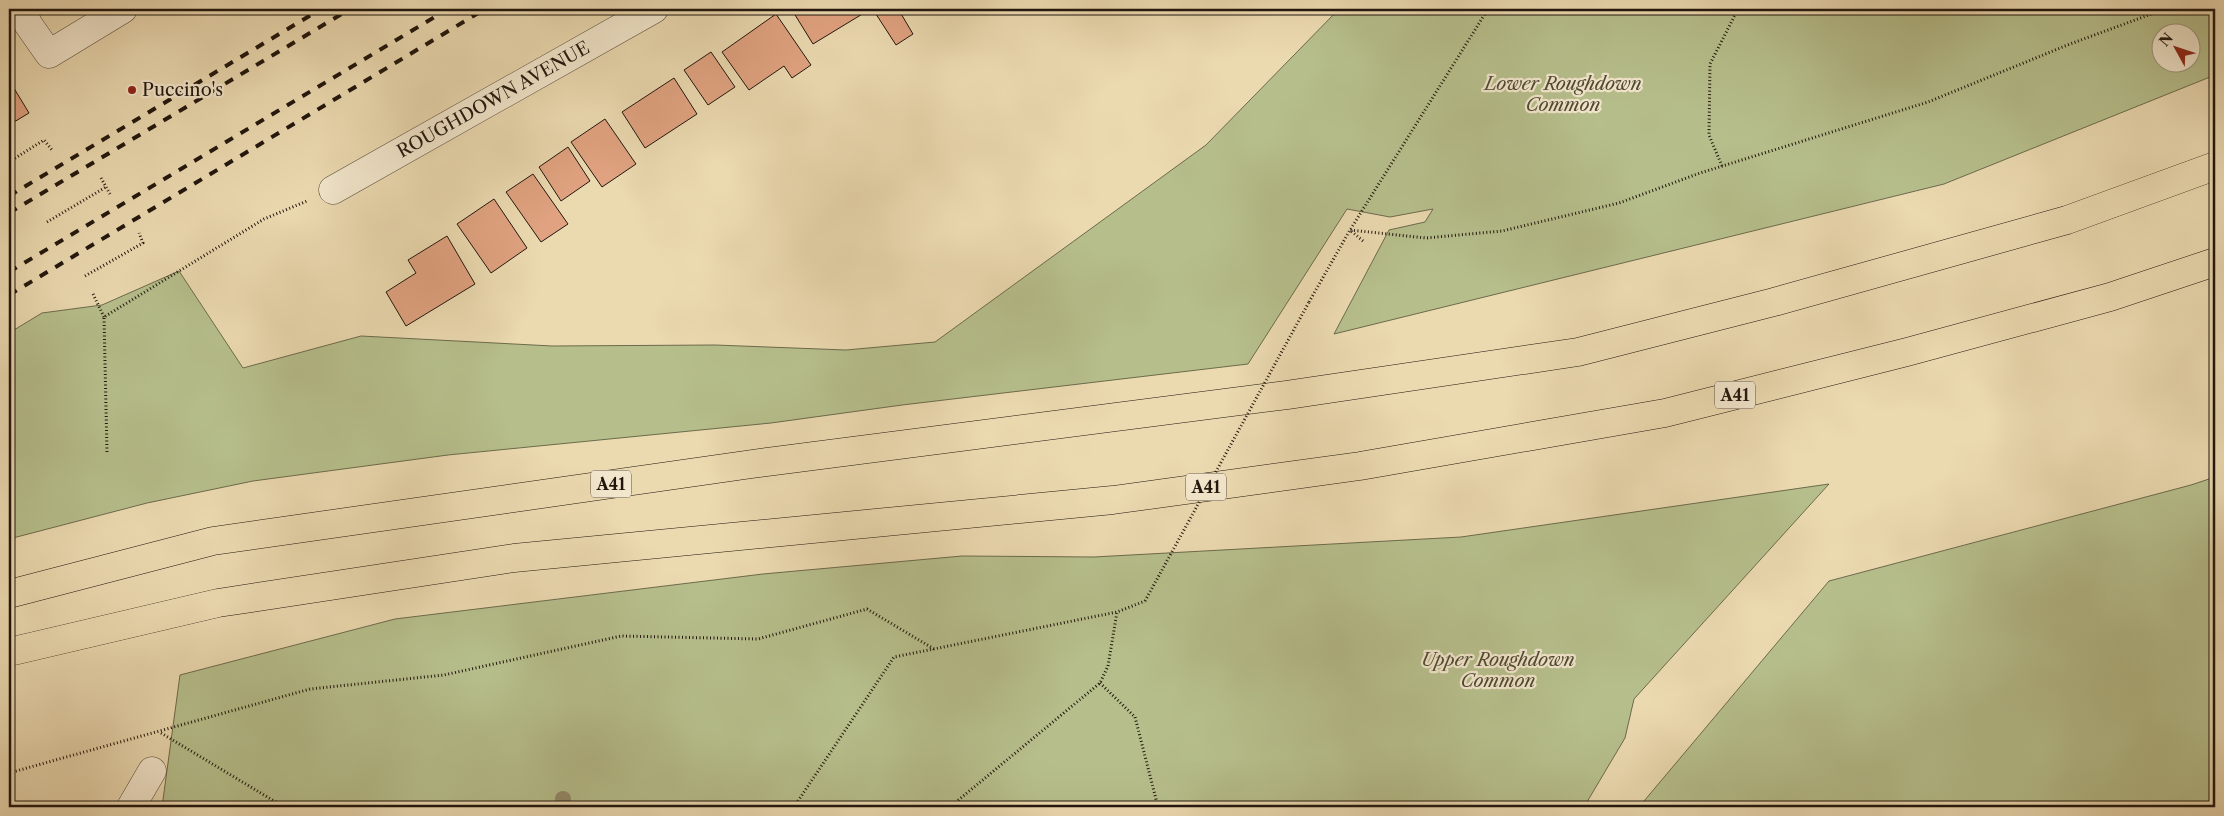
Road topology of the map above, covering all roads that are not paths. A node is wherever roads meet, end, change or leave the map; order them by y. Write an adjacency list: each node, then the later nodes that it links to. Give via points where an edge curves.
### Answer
1 (22, 9): 2 (street, via 28,24 49,54)
2 (122, 9)
3 (654, 9): 5 (street, ROUGHDOWN AVENUE)
4 (2215, 166): 7 (highway, A41, via 2067,220 1774,302 1578,352 1287,395 752,464 212,541)
5 (332, 190)
6 (2215, 262): 8 (highway, A41, via 2055,312 1646,416 1360,466 1113,500 514,558 218,603)
7 (9, 594)
8 (9, 652)
9 (152, 771): 10 (street)
10 (131, 807)

